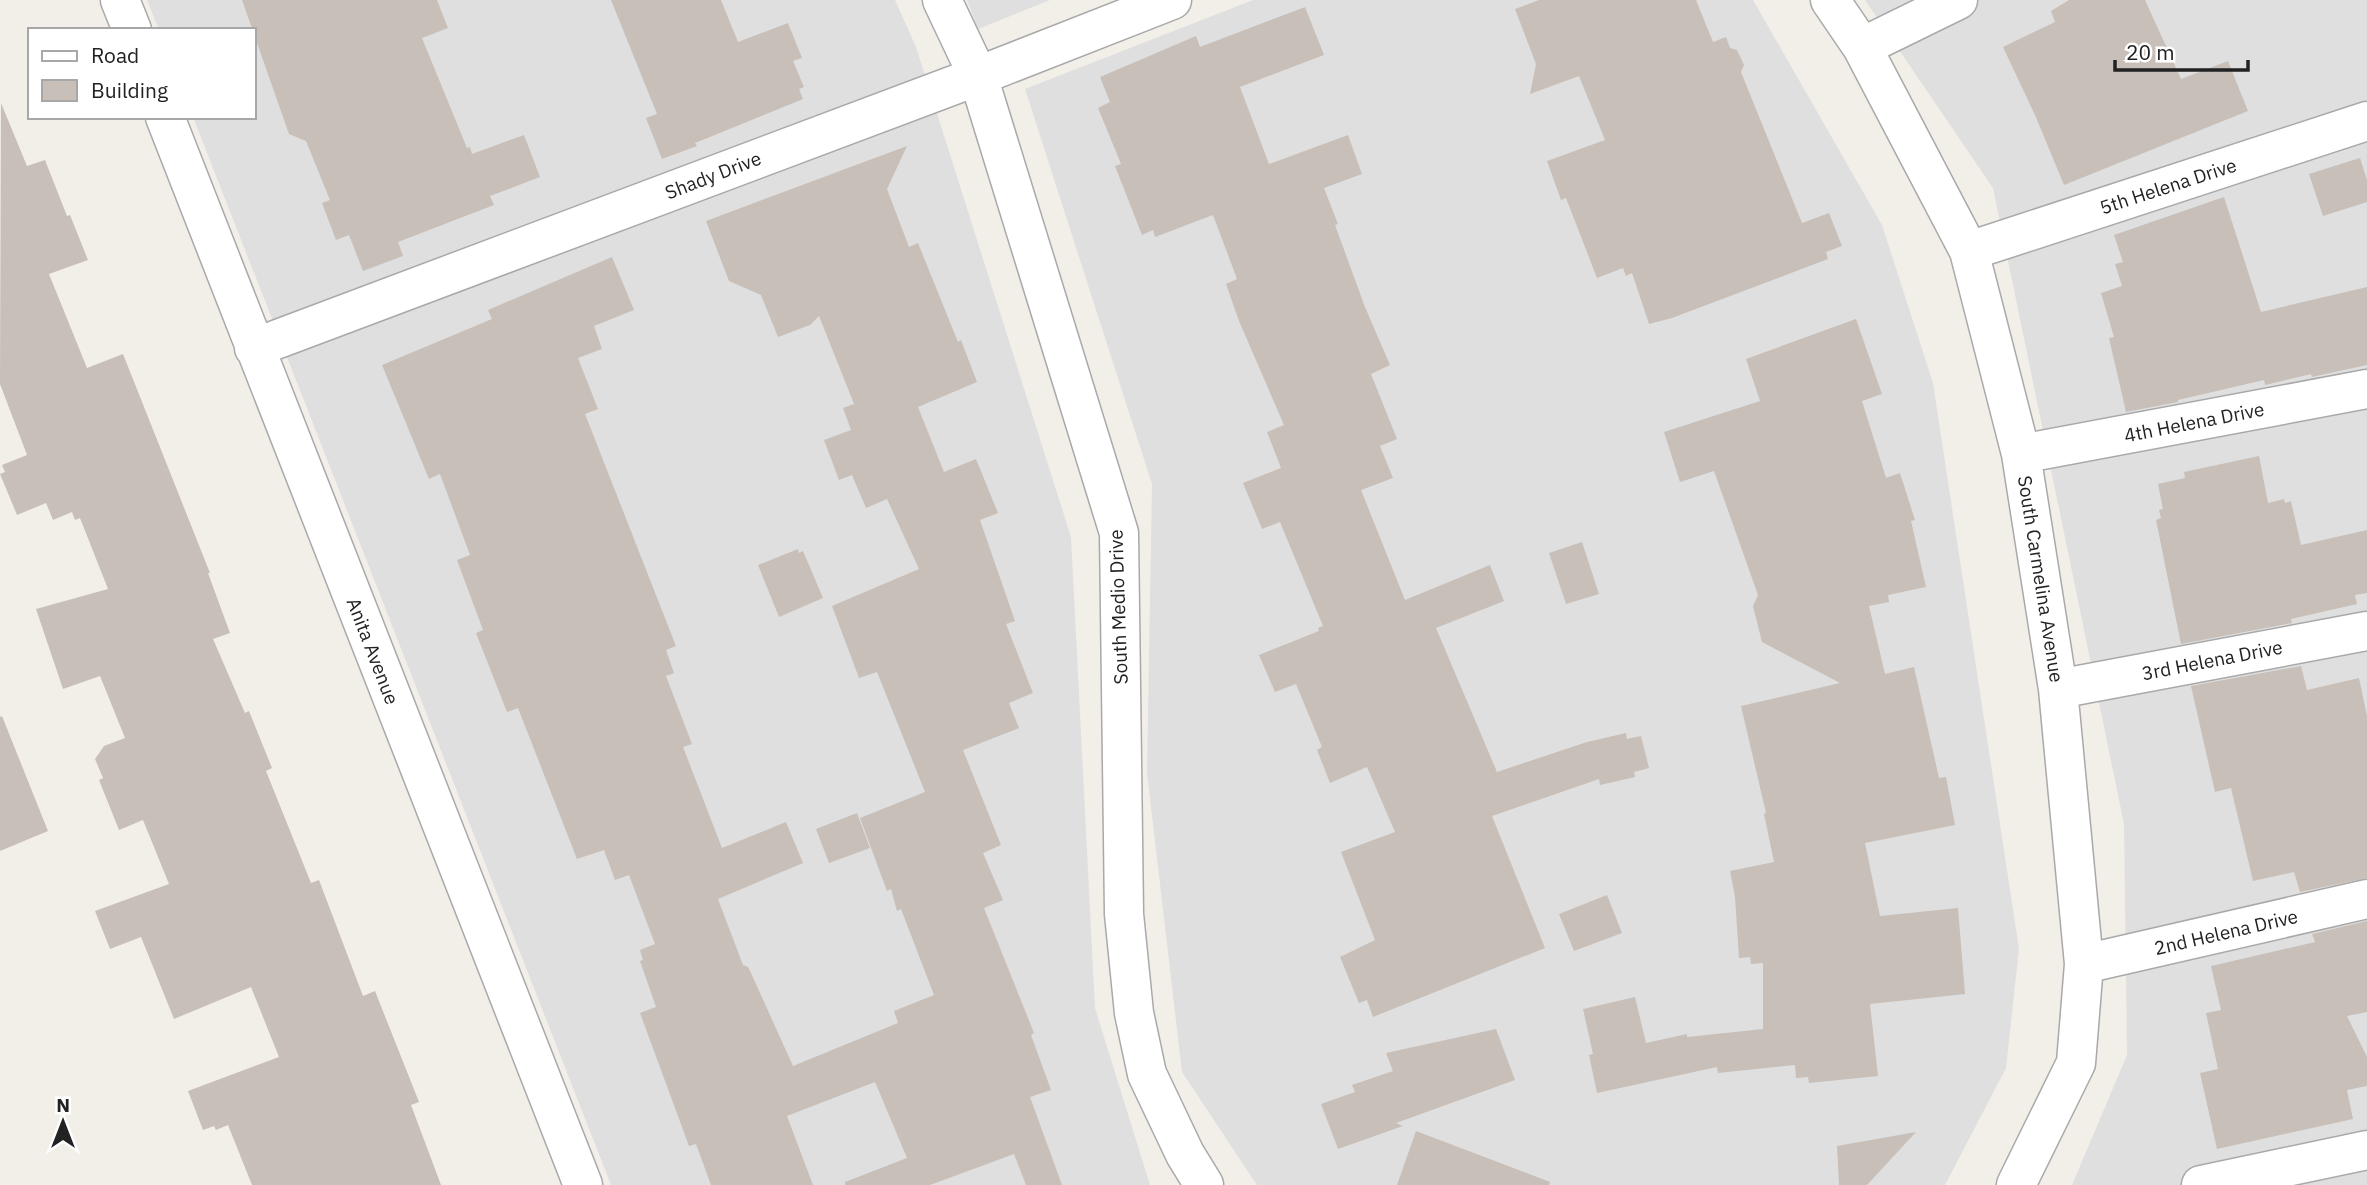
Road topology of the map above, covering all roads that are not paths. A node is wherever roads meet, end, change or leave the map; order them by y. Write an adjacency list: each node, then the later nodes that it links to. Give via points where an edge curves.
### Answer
1 (120, 0): 6 (street)
2 (942, 0): 8 (street, South Medio Drive)
3 (1172, 0): 8 (street, Shady Drive)
4 (1830, 0): 7 (street, South Carmelina Avenue)
5 (1958, 0): 7 (street)
6 (131, 28)
7 (1862, 47): 11 (street, South Carmelina Avenue)
8 (978, 76): 12 (street, Shady Drive); 21 (street, South Medio Drive, via 1119,533 1124,914 1134,1013 1147,1074)
9 (166, 119): 12 (street, Anita Avenue)
10 (2367, 121): 11 (street, 5th Helena Drive)
11 (1969, 251): 14 (street, South Carmelina Avenue)
12 (254, 348): 20 (street, Anita Avenue)
13 (2367, 389): 14 (street, 4th Helena Drive)
14 (2021, 454): 16 (street, South Carmelina Avenue)
15 (2367, 631): 16 (street, 3rd Helena Drive)
16 (2058, 690): 18 (street, South Carmelina Avenue)
17 (2367, 900): 18 (street, 2nd Helena Drive)
18 (2084, 964): 22 (street, South Carmelina Avenue, via 2076,1063)
19 (2367, 1150): 23 (street)
20 (583, 1185)
21 (1204, 1185)
22 (2016, 1185)
23 (2201, 1185)

